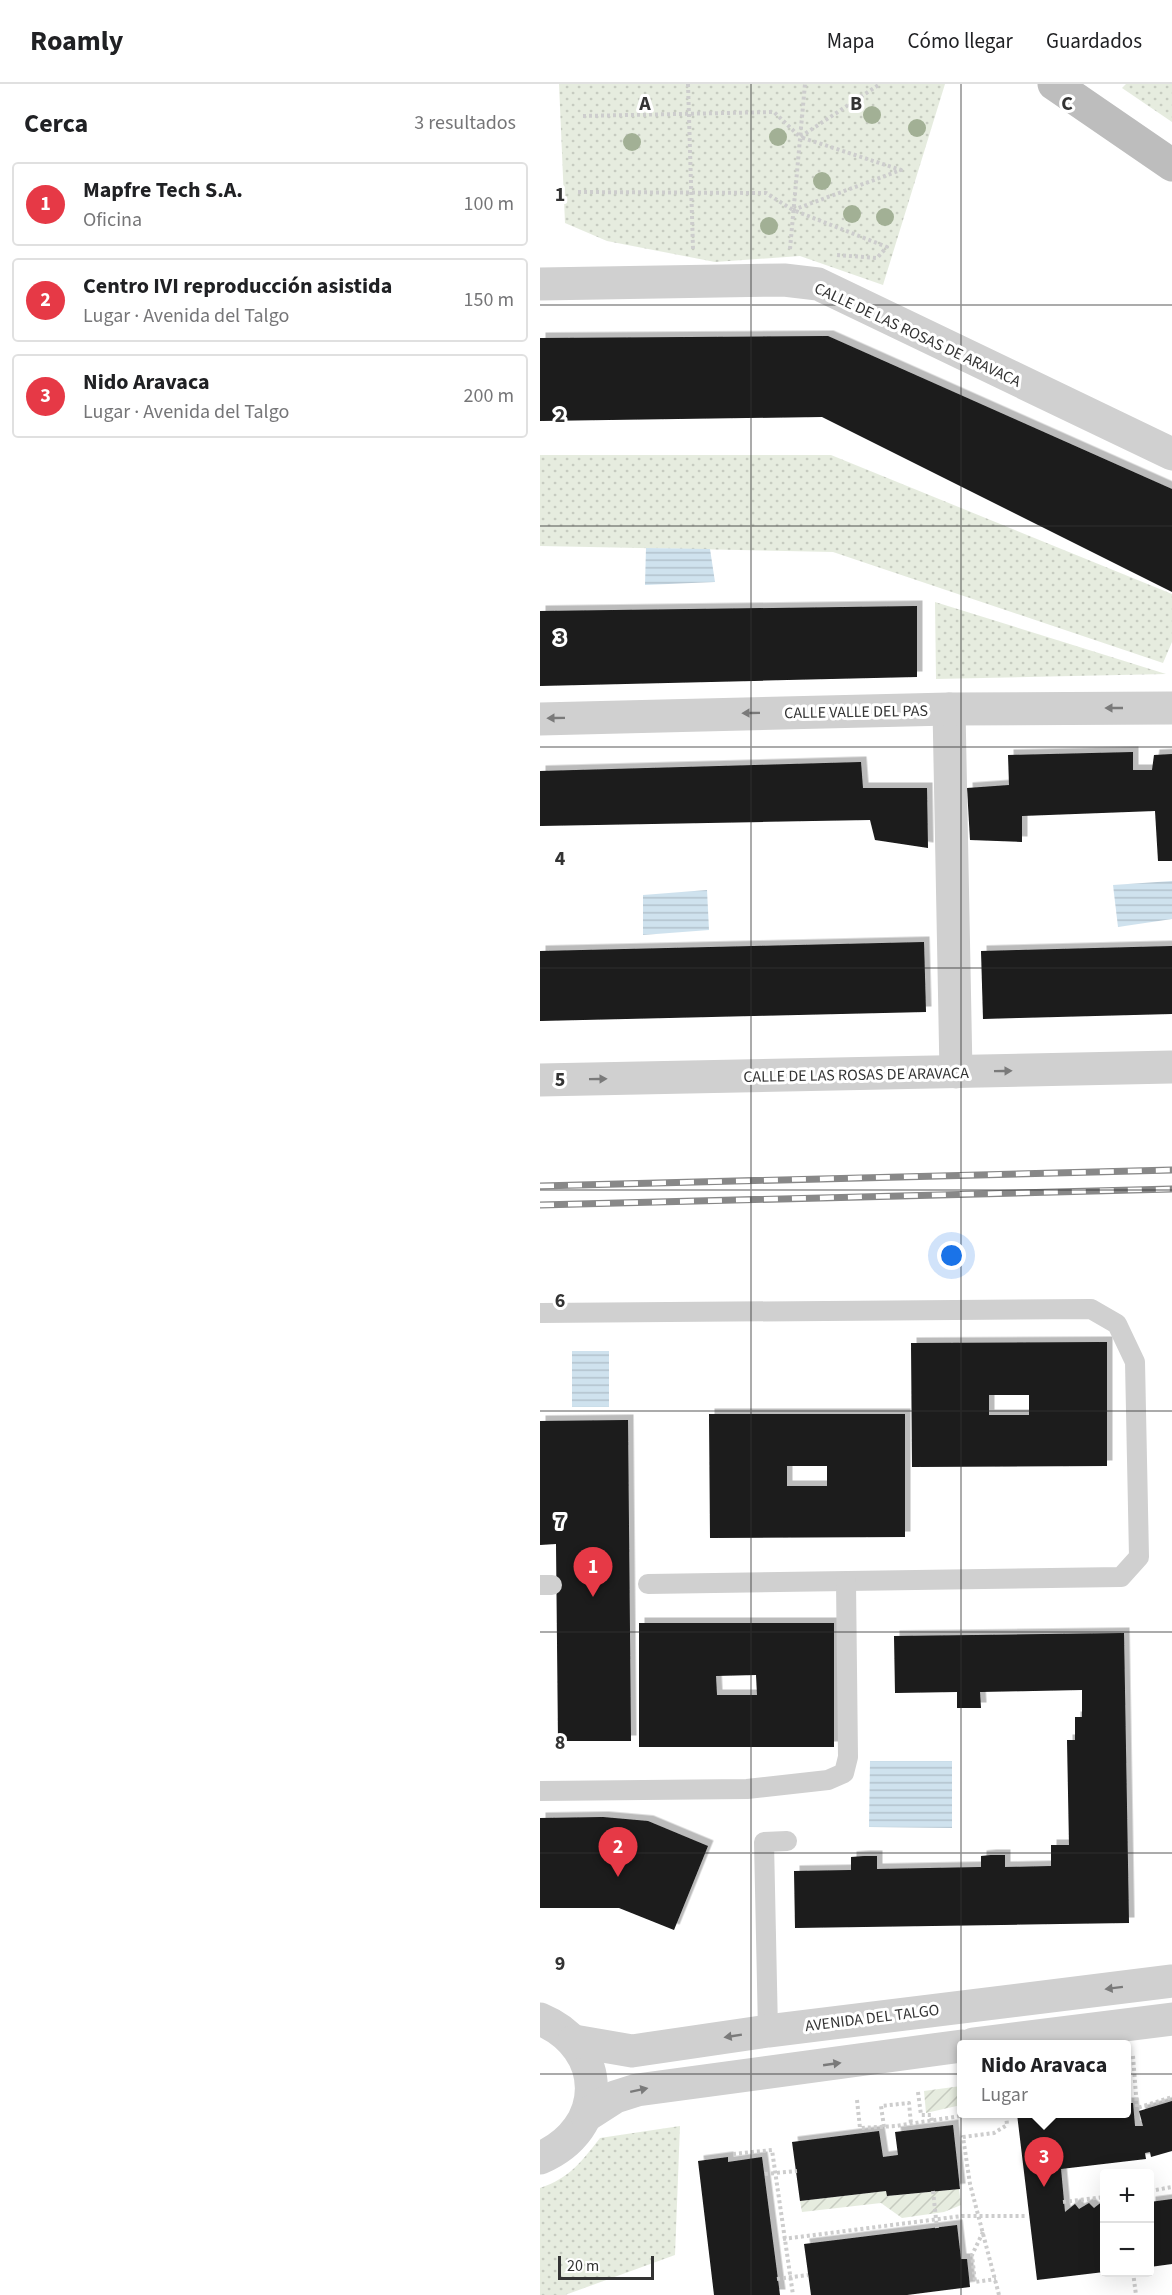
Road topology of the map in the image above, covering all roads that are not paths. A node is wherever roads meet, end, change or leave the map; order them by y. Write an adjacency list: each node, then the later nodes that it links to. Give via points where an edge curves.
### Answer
1 (1054, 84): 2 (main road)
2 (1172, 165)
3 (540, 284): 4 (street, CALLE DE LAS ROSAS DE ARAVACA, via 784,280 818,284)
4 (1172, 454)
5 (949, 708): 6 (street, CALLE VALLE DEL PAS, one-way to 5); 7 (street, CALLE VALLE DEL PAS, one-way to 7); 9 (street)
6 (1172, 708)
7 (540, 718)
8 (1172, 1067): 9 (street, CALLE DE LAS ROSAS DE ARAVACA, one-way to 8)
9 (956, 1072): 10 (street, CALLE DE LAS ROSAS DE ARAVACA, one-way to 9)
10 (540, 1080)
11 (540, 1313): 12 (lane, via 1091,1309 1117,1324 1135,1362 1139,1557 1121,1577)
12 (846, 1582): 13 (lane); 14 (lane, via 848,1757 843,1773 828,1780 747,1789)
13 (648, 1584)
14 (540, 1791)
15 (787, 1841): 19 (lane, via 764,1842)
16 (1172, 1981): 19 (street, AVENIDA DEL TALGO, one-way to 19)
17 (540, 2019): 21 (street, via 557,2026)
18 (1172, 2019): 20 (street)
19 (768, 2031): 21 (street, AVENIDA DEL TALGO, one-way to 21, via 632,2051)
20 (1005, 2040)
21 (574, 2041): 23 (street, via 591,2076)
22 (957, 2047): 23 (street, one-way to 22, via 615,2097 638,2090)
23 (587, 2115): 24 (street, via 567,2143)
24 (540, 2158)

